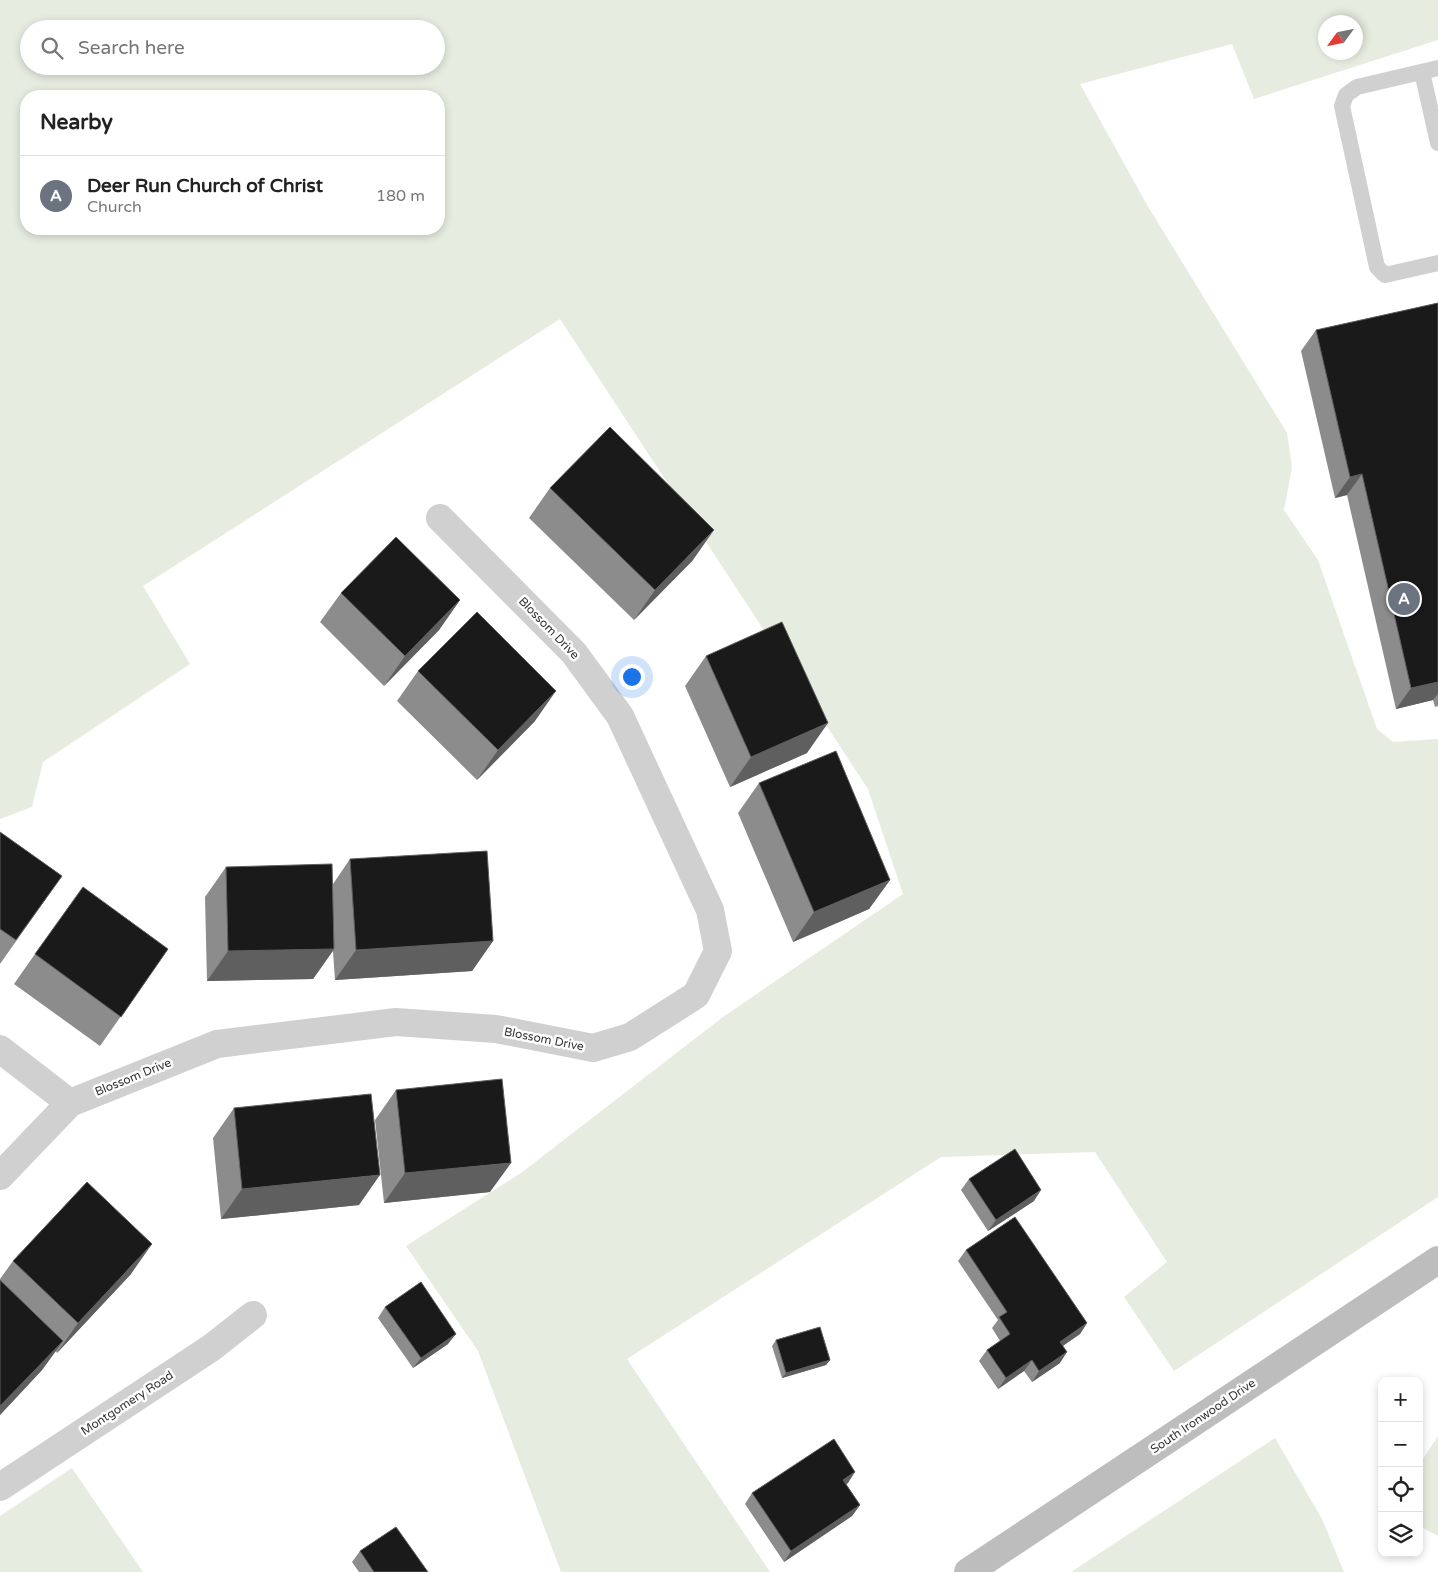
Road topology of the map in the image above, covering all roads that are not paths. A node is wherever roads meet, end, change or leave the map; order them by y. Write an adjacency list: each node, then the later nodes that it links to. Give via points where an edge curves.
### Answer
1 (1430, 70): 2 (lane); 3 (lane, via 1357,87 1346,94 1342,106 1377,267 1386,275)
2 (1438, 143)
3 (1438, 263)
4 (440, 518): 6 (street, Blossom Drive, via 574,653 620,716 710,910 718,951 696,995 630,1037 593,1048 496,1029 396,1022 217,1044)
5 (0, 1049): 6 (street)
6 (70, 1103): 7 (street, Blossom Drive)
7 (0, 1176)
8 (1438, 1260): 11 (main road, South Ironwood Drive)
9 (253, 1316): 10 (street, Montgomery Road, via 211,1348)
10 (0, 1487)
11 (968, 1572)

